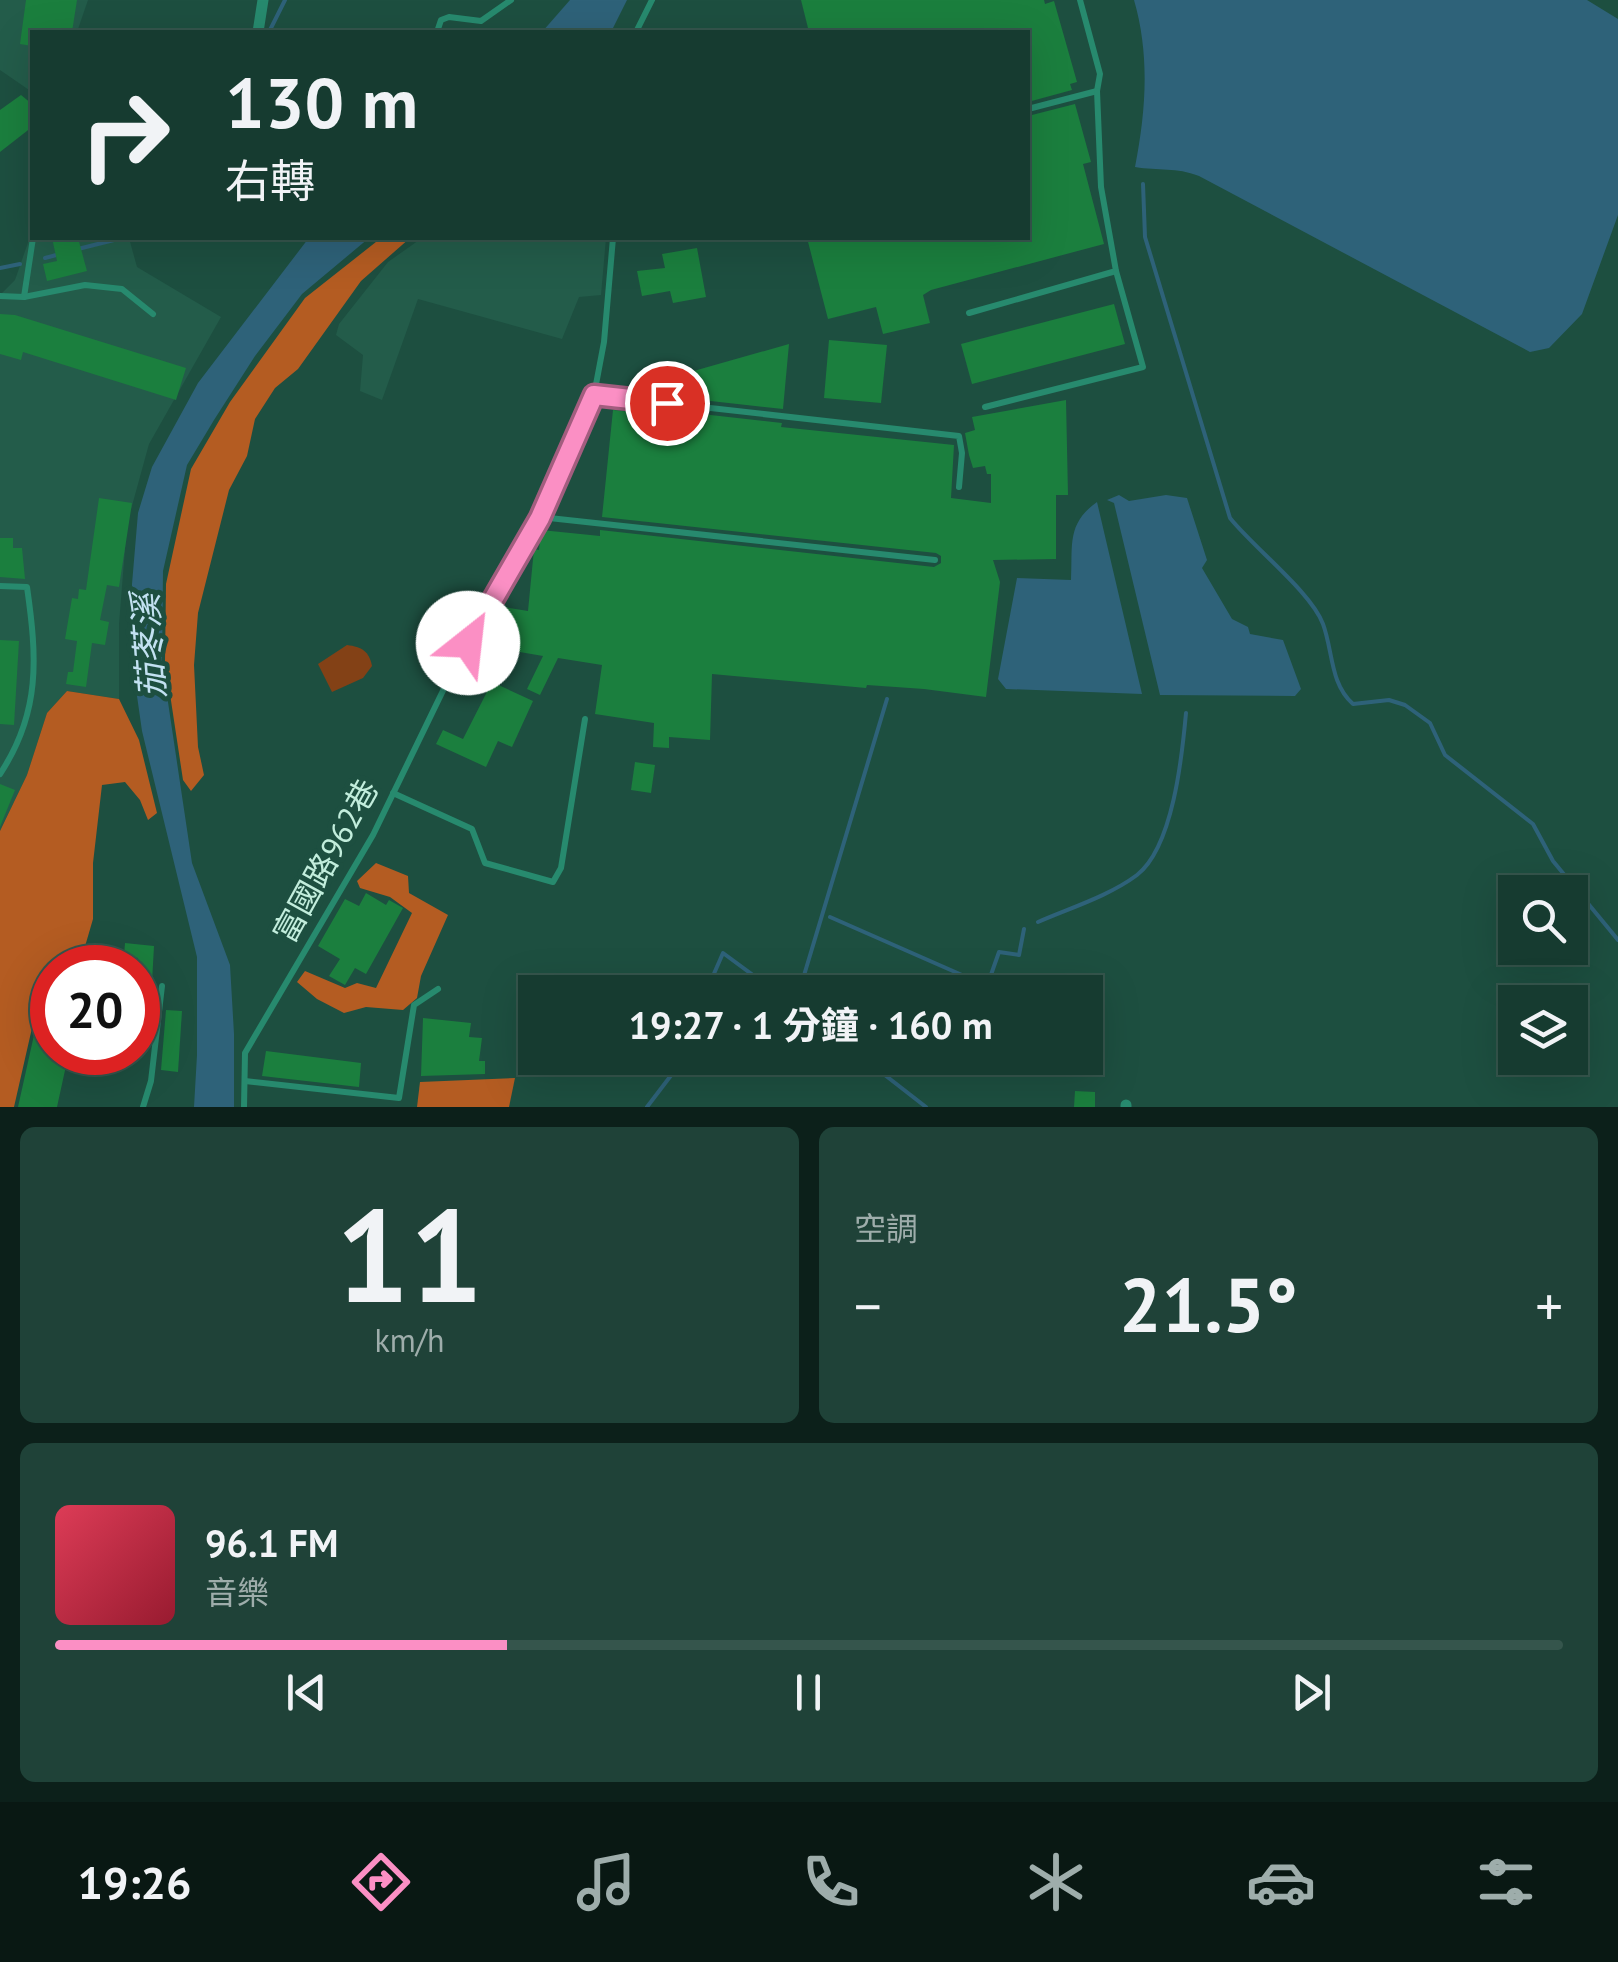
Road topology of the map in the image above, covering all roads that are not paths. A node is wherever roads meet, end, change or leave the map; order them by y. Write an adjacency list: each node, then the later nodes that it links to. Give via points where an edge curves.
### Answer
1 (263, 0): 5 (street)
2 (511, 0): 6 (lane, via 481,21 449,17)
3 (652, 0): 7 (lane)
4 (1080, 0): 8 (lane, via 1100,74)
5 (258, 30)
6 (438, 30)
7 (637, 30)
8 (1097, 91): 9 (lane); 12 (lane, via 1101,186)
9 (1030, 108)
10 (34, 240): 14 (lane)
11 (614, 240): 17 (lane, 富國路962巷)
12 (1116, 272): 15 (lane); 18 (lane, via 1143,366)
13 (0, 296): 14 (lane)
14 (24, 297): 16 (lane, via 86,285 122,289)
15 (968, 313)
16 (153, 314)
17 (594, 395): 19 (lane, via 959,436); 20 (lane, 富國路962巷)
18 (985, 408)
19 (959, 487)
20 (540, 518): 21 (lane); 25 (lane, 富國路962巷)
21 (935, 560)
22 (0, 586): 24 (lane, via 27,587 35,675 18,745)
23 (585, 719): 25 (lane, via 561,868 553,882 484,863 472,829)
24 (0, 774)
25 (394, 793): 28 (lane, 富國路962巷, via 245,1052)
26 (162, 986): 29 (lane)
27 (438, 989): 28 (lane, via 414,1006 399,1098)
28 (245, 1081): 30 (lane, 富國路962巷)
29 (143, 1107)
30 (244, 1107)

